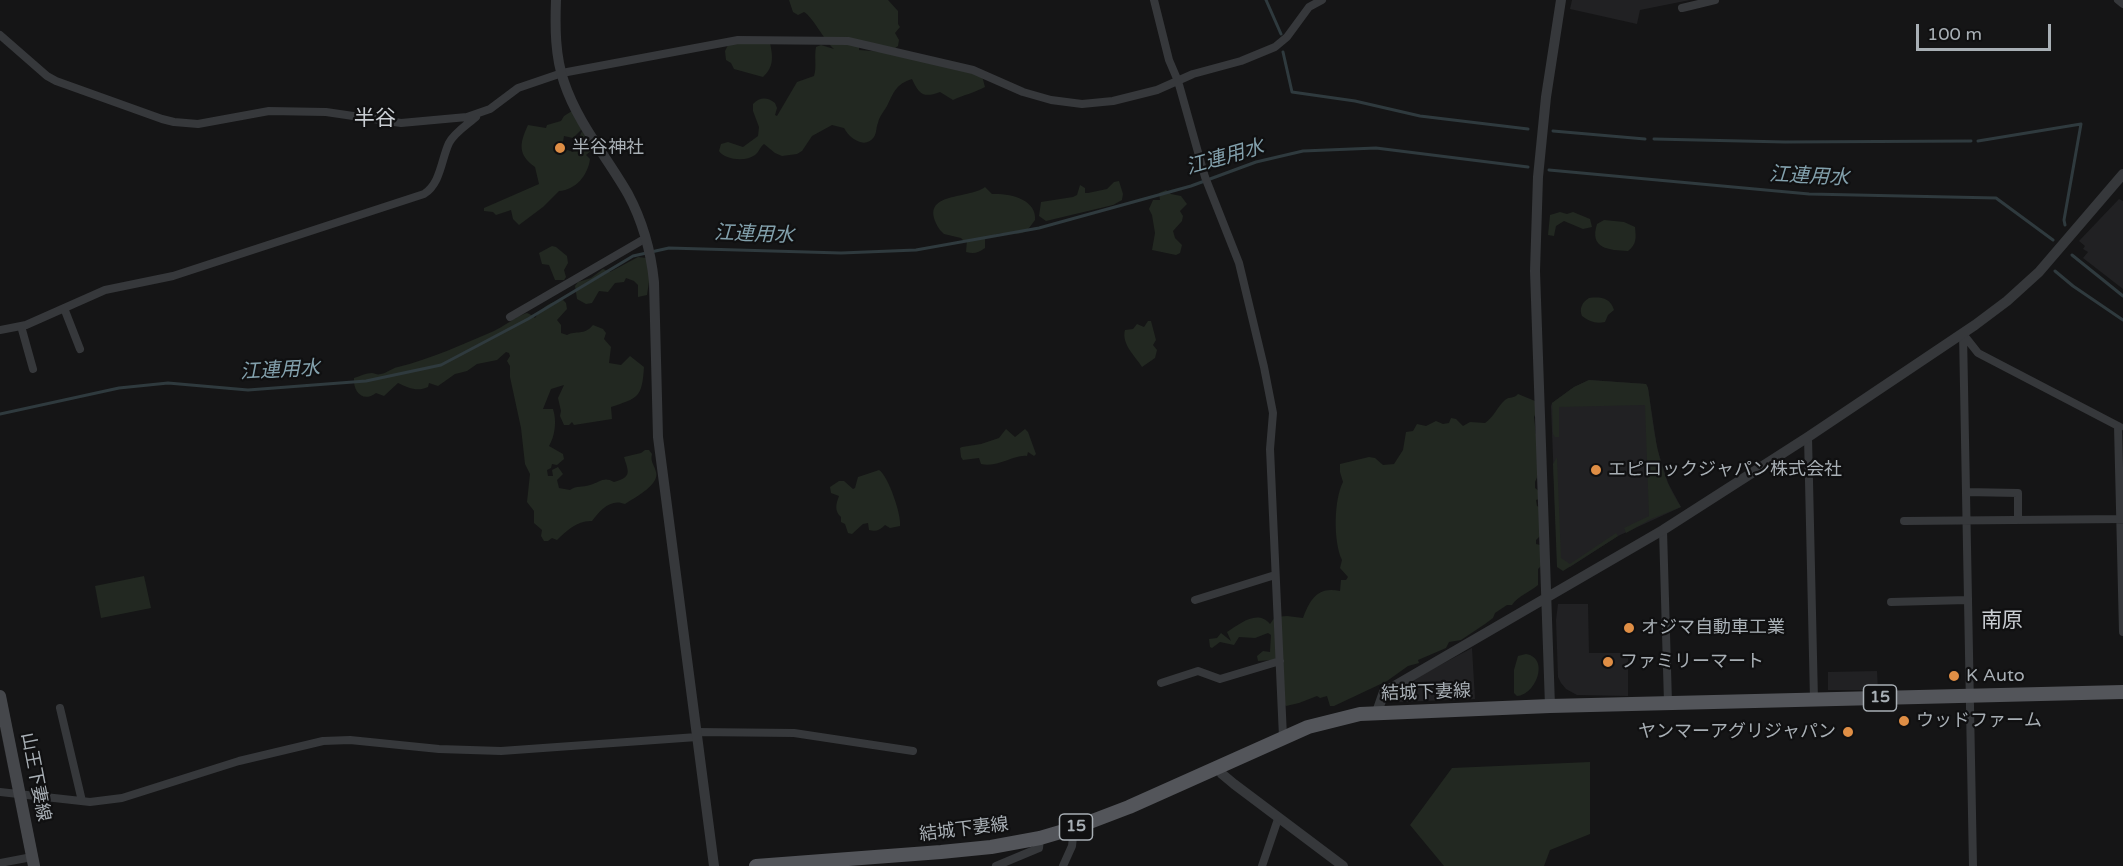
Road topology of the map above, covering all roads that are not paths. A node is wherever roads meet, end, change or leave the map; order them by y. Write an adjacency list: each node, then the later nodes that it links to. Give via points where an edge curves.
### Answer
1 (556, 0): 10 (street)
2 (1154, 0): 11 (street)
3 (1322, 0): 11 (street, via 1309,7 1275,47)
4 (1561, 0): 31 (street, via 1546,97 1537,205 1536,344)
5 (1715, 0): 8 (street)
6 (2118, 0): 7 (street)
7 (2123, 4)
8 (1683, 8)
9 (0, 35): 12 (street, via 47,76 174,122 208,123 269,111 326,112 401,123)
10 (562, 73): 11 (street, via 738,40 772,39 848,41 973,70 1023,92 1082,104 1135,96); 12 (street, via 518,88); 14 (street, via 586,129 628,195)
11 (1178, 81): 30 (street, via 1207,181 1239,263 1264,367 1273,413 1270,449)
12 (478, 115): 15 (street, via 451,140 432,188 424,194 173,276 105,290)
13 (2123, 174): 19 (street, via 2039,272)
14 (647, 240): 16 (street); 46 (street, via 654,282 658,437)
15 (64, 308): 17 (street); 20 (street)
16 (510, 317)
17 (21, 326): 18 (street); 21 (street)
18 (0, 330)
19 (1963, 333): 22 (street, via 1978,353); 23 (street); 24 (street)
20 (80, 349)
21 (33, 369)
22 (2120, 427): 25 (street)
23 (1808, 437): 29 (street); 41 (street)
24 (1966, 492): 26 (street, via 2018,493); 28 (street)
25 (2121, 519): 26 (street); 35 (street)
26 (2018, 520): 28 (street)
27 (1904, 521): 28 (street)
28 (1966, 521): 33 (street)
29 (1663, 530): 31 (street); 42 (street)
30 (1275, 575): 32 (street); 36 (street)
31 (1547, 597): 43 (street); 45 (street, via 1384,692)
32 (1195, 600)
33 (1967, 600): 34 (street); 40 (street)
34 (1891, 602)
35 (2123, 632)
36 (1280, 661): 37 (street, via 1220,680 1198,671); 47 (street)
37 (1161, 683)
38 (2123, 692): 40 (main road, 結城下妻線 / 15)
39 (0, 696): 51 (main road, 山王下妻線)
40 (1969, 696): 41 (main road, 結城下妻線 / 15); 64 (street)
41 (1814, 700): 42 (main road, 結城下妻線 / 15)
42 (1668, 703): 43 (main road, 結城下妻線 / 15)
43 (1550, 706): 45 (main road, 結城下妻線 / 15)
44 (60, 708): 52 (street)
45 (1377, 712): 47 (main road, 結城下妻線 / 15, via 1327,722)
46 (697, 735): 48 (street, via 794,733); 52 (street, via 501,751 322,741 239,761 122,798); 58 (street)
47 (1283, 737): 49 (main road, 結城下妻線 / 15)
48 (913, 751)
49 (1218, 767): 53 (street); 54 (main road, 結城下妻線 / 15)
50 (0, 792): 51 (street)
51 (20, 794): 52 (street); 56 (main road, 山王下妻線)
52 (82, 801)
53 (1278, 819): 62 (street); 63 (street)
54 (1074, 828): 55 (main road, 結城下妻線 / 15); 61 (street, via 1072,846)
55 (1040, 838): 59 (main road, 結城下妻線 / 15, via 941,852); 60 (street, via 1038,848)
56 (33, 862): 57 (street)
57 (0, 864)
58 (714, 866)
59 (756, 866)
60 (996, 866)
61 (1063, 866)
62 (1262, 866)
63 (1343, 866)
64 (1973, 866)

